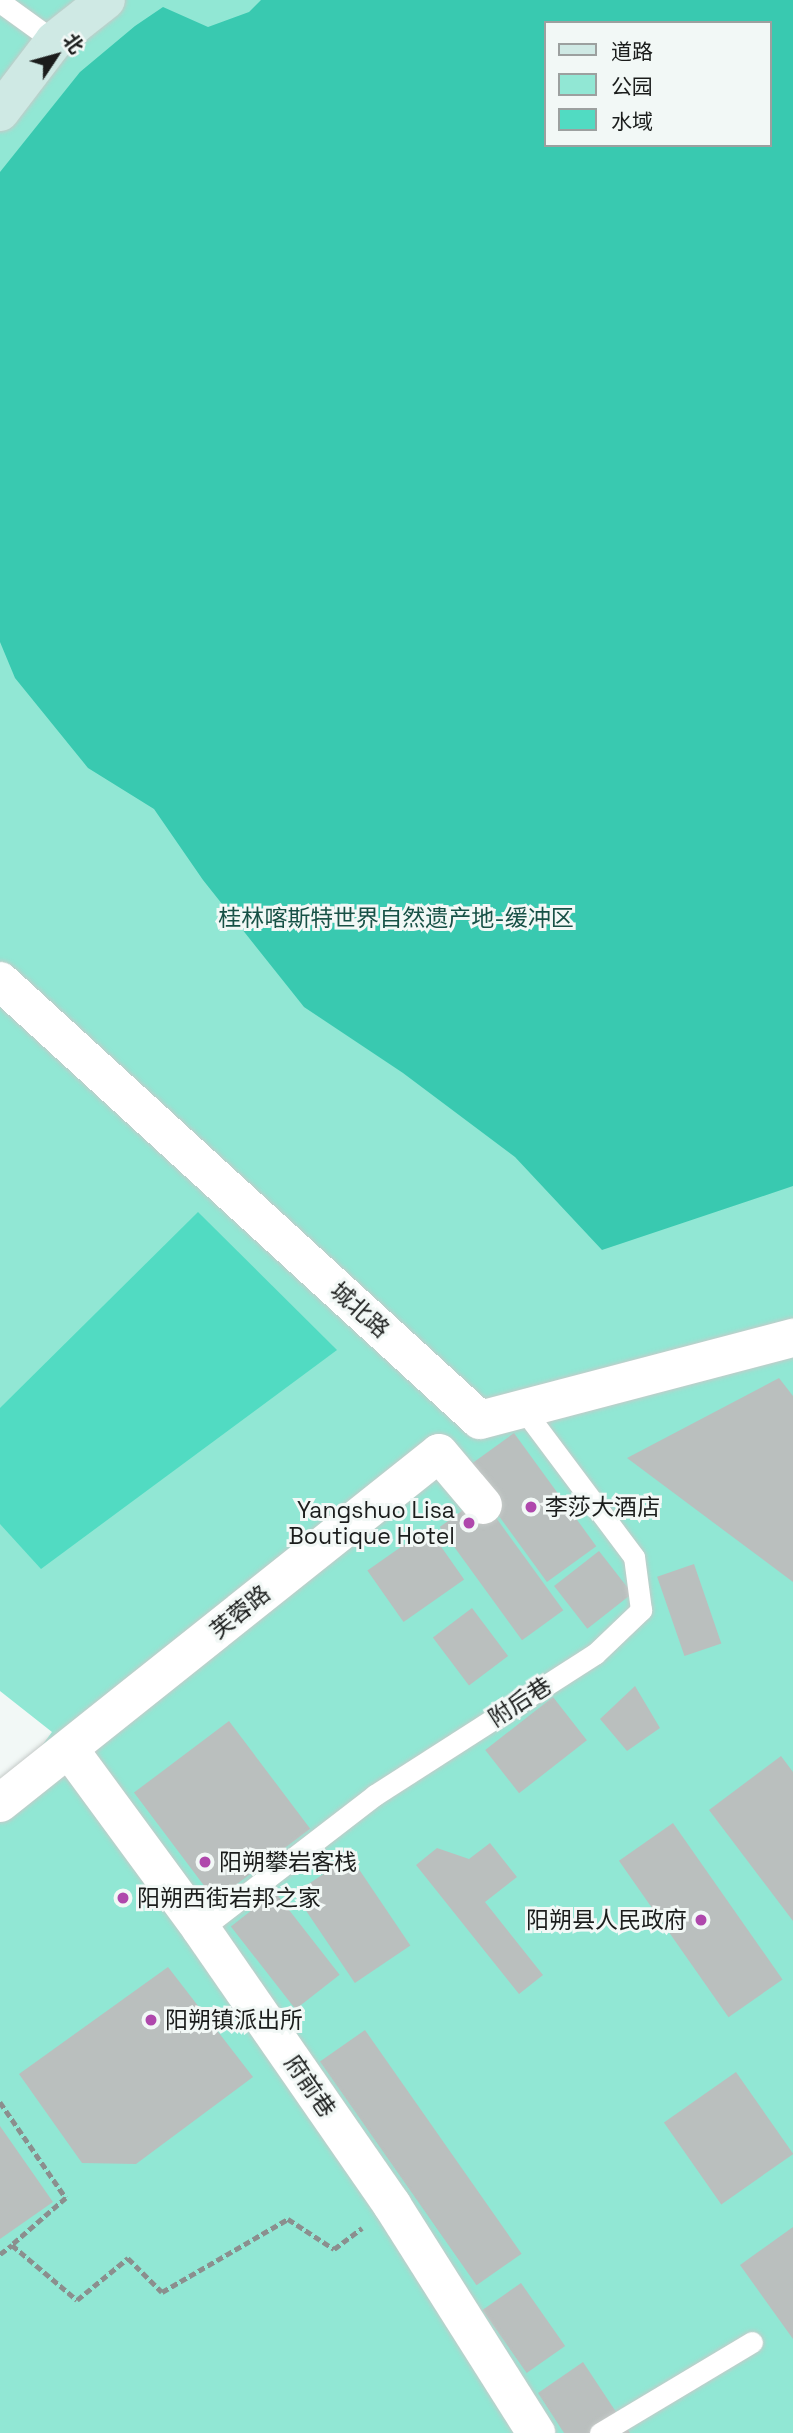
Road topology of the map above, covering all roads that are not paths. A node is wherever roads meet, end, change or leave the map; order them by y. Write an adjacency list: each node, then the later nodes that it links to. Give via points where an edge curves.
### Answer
1 (106, 0): 3 (street)
2 (0, 2): 3 (lane)
3 (54, 41): 4 (street)
4 (0, 112)
5 (0, 981): 8 (street, 城北路)
6 (793, 1338): 7 (street)
7 (524, 1410): 8 (street); 13 (lane, 附后巷, via 634,1557 641,1610 595,1654 375,1795)
8 (480, 1420): 9 (street, 芙蓉路)
9 (439, 1453): 10 (street); 11 (street, 芙蓉路); 12 (street)
10 (483, 1505)
11 (69, 1749): 12 (street, 芙蓉路); 13 (street, 府前巷)
12 (0, 1804)
13 (201, 1929): 15 (street, 府前巷, via 392,2205)
14 (752, 2343): 16 (lane)
15 (536, 2433)
16 (600, 2433)

